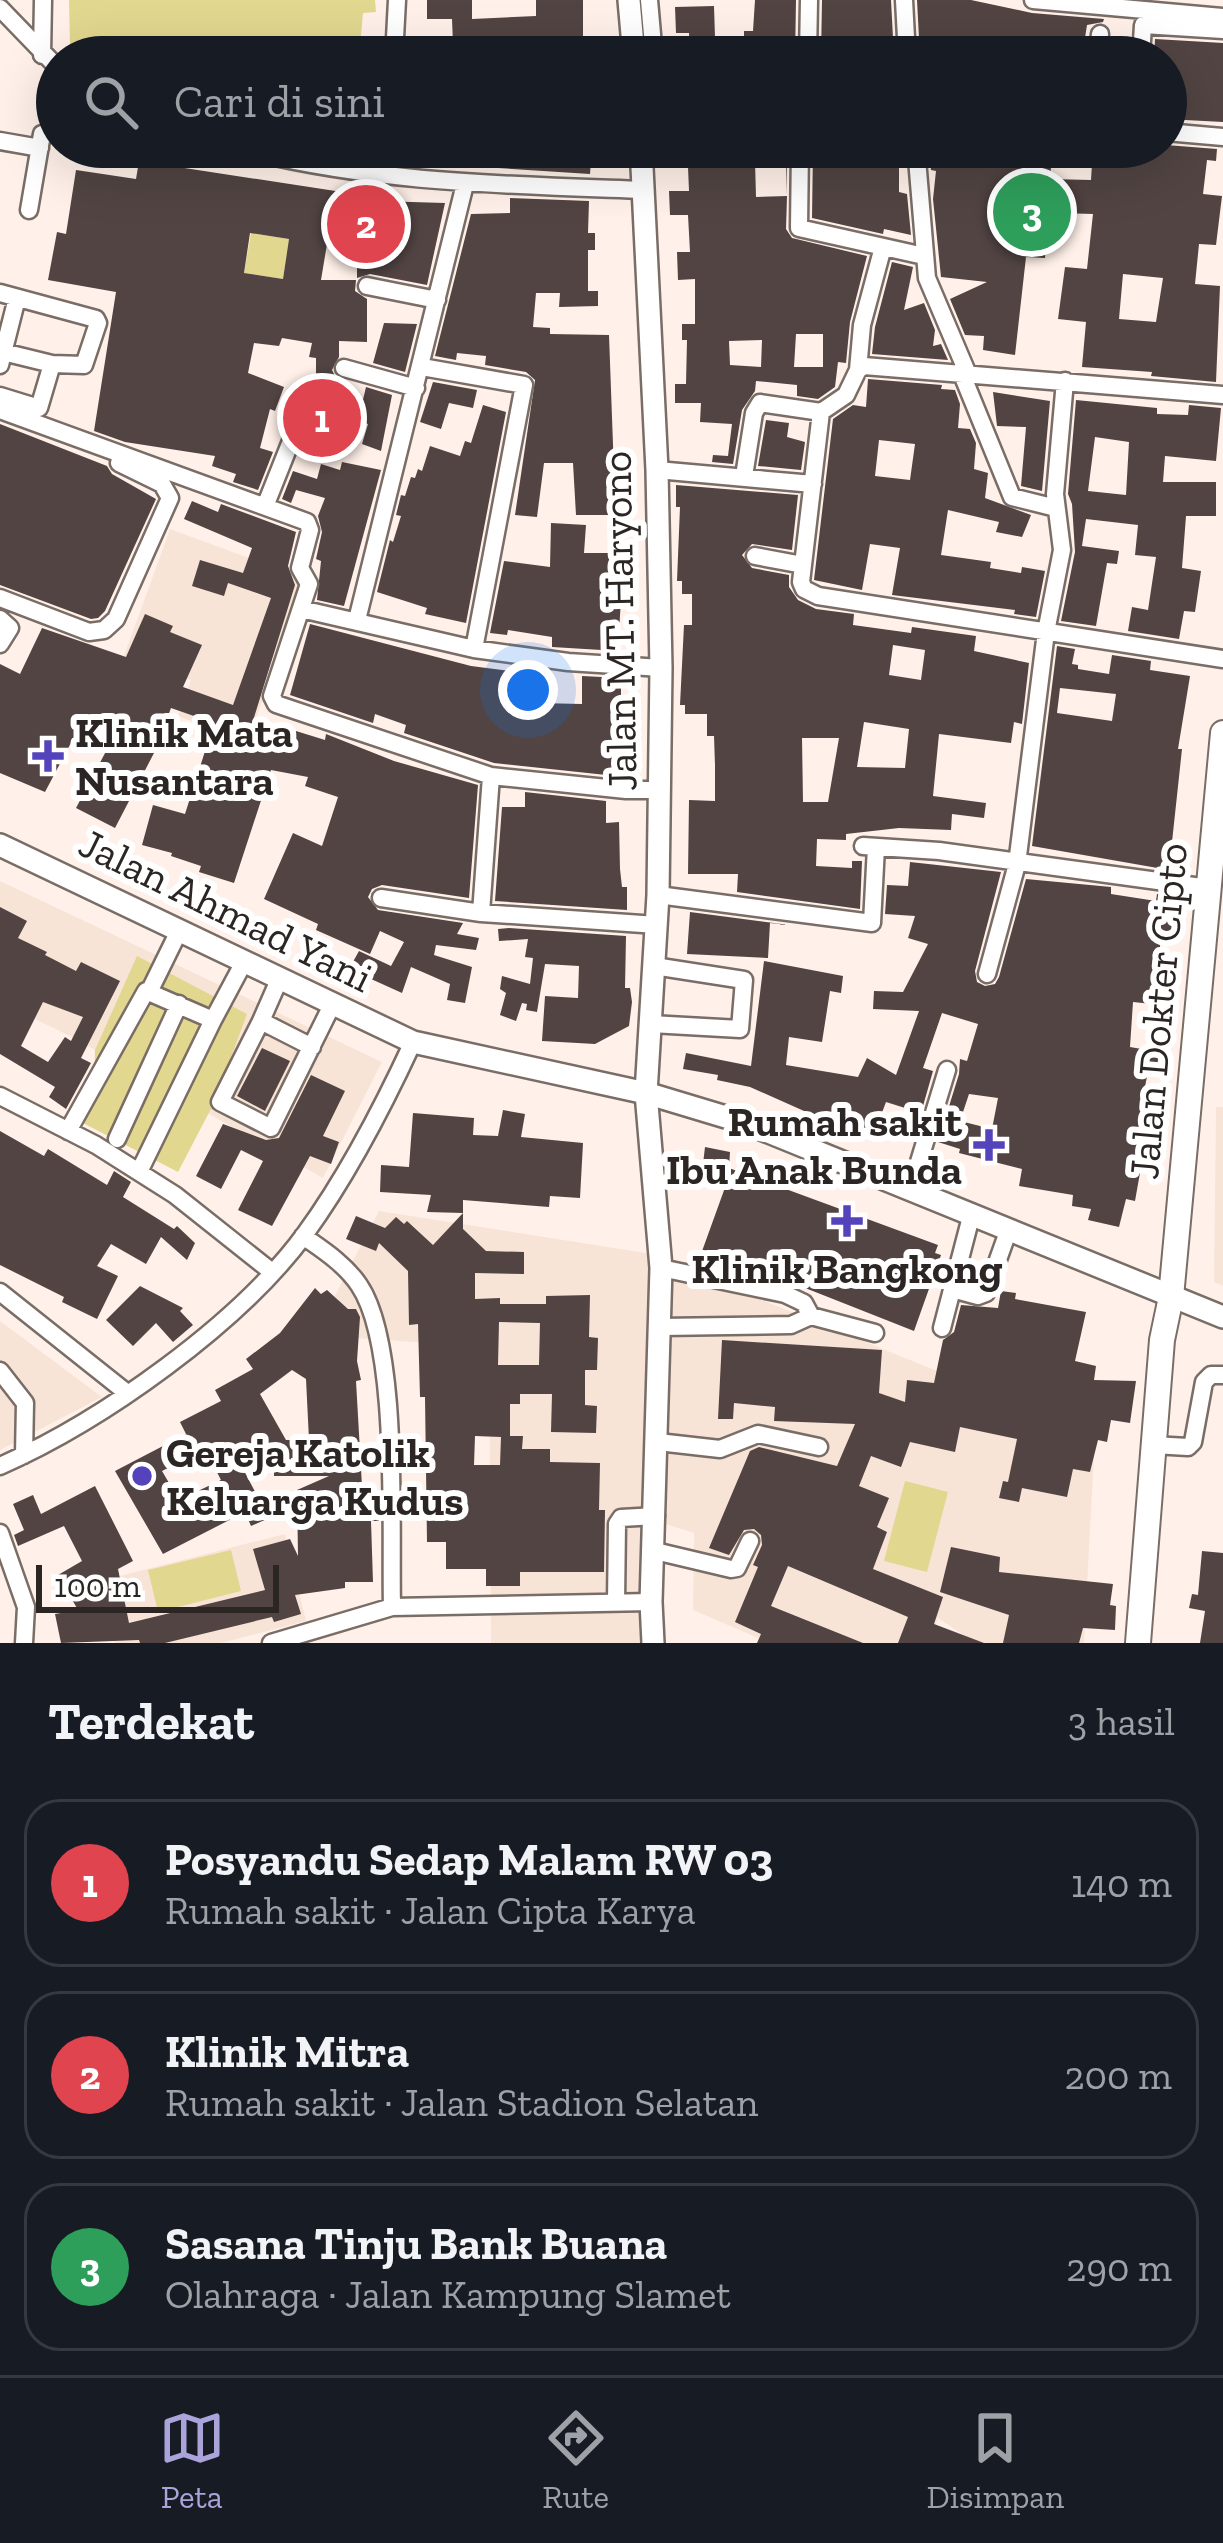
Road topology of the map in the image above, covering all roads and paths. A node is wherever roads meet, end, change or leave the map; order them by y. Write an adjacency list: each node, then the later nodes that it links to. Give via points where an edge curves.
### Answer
1 (43, 0): 11 (street)
2 (397, 0): 12 (street)
3 (809, 0): 14 (street)
4 (904, 0): 15 (street)
5 (1033, 0): 6 (street)
6 (1065, 2): 9 (street)
7 (640, 7): 13 (street)
8 (0, 8): 17 (street)
9 (1223, 16)
10 (1223, 30): 16 (street, via 1143,25)
11 (42, 36)
12 (395, 36)
13 (648, 36)
14 (808, 36)
15 (906, 36)
16 (1142, 36)
17 (36, 48)
18 (1187, 123): 19 (street)
19 (1223, 126)
20 (1187, 134): 21 (street)
21 (1223, 137)
22 (0, 141): 23 (street)
23 (36, 147)
24 (36, 168): 33 (street)
25 (332, 168): 30 (street)
26 (386, 168): 30 (street)
27 (642, 168): 32 (main road, Jalan MT. Haryono)
28 (800, 168): 34 (street, via 799,228)
29 (918, 168): 35 (street)
30 (386, 175): 31 (street)
31 (464, 184): 32 (street); 38 (street)
32 (643, 190): 52 (main road, Jalan MT. Haryono)
33 (29, 210)
34 (883, 247): 35 (street); 43 (street)
35 (924, 256): 44 (street)
36 (367, 286): 38 (street)
37 (9, 296): 39 (street); 40 (street, via 96,319 88,360)
38 (437, 300): 41 (street)
39 (2, 359): 40 (street)
40 (52, 364): 48 (street, via 39,408)
41 (422, 367): 46 (street); 65 (street, via 524,386)
42 (344, 368): 46 (street)
43 (858, 370): 44 (street, via 871,364); 51 (street, via 846,395)
44 (964, 372): 45 (street); 56 (street, via 1012,496)
45 (1065, 380): 47 (street); 56 (street)
46 (416, 388): 62 (street)
47 (1223, 395)
48 (0, 396)
49 (303, 411): 55 (street)
50 (0, 412): 55 (street); 59 (street, via 152,477 170,498 104,630 89,632)
51 (821, 412): 53 (street, via 760,404); 54 (street)
52 (657, 470): 53 (street); 67 (main road, Jalan MT. Haryono)
53 (744, 476): 54 (street)
54 (813, 484): 58 (street)
55 (266, 504): 60 (street, via 309,525)
56 (1056, 508): 63 (street, via 1062,550)
57 (755, 556): 58 (street)
58 (803, 565): 63 (street, via 804,590 818,596)
59 (0, 598)
60 (301, 609): 62 (street); 69 (street, via 275,704)
61 (0, 619): 64 (street, via 10,628)
62 (357, 620): 65 (street)
63 (1046, 632): 66 (street); 73 (street)
64 (0, 644)
65 (474, 649): 67 (street)
66 (1223, 659)
67 (662, 668): 70 (main road, Jalan MT. Haryono)
68 (1223, 733): 72 (highway, Jalan Dokter Cipto)
69 (491, 776): 70 (street); 77 (street)
70 (661, 790): 75 (main road, Jalan MT. Haryono)
71 (0, 845): 79 (main road, Jalan Ahmad Yani)
72 (1218, 851): 74 (highway, Jalan Dokter Cipto)
73 (1017, 864): 74 (street); 75 (street, via 870,846 872,923); 83 (street)
74 (1208, 888): 80 (highway, Jalan Dokter Cipto)
75 (658, 895): 78 (main road, Jalan MT. Haryono)
76 (381, 898): 77 (street)
77 (481, 913): 78 (street)
78 (656, 925): 82 (main road, Jalan MT. Haryono)
79 (179, 931): 81 (main road, Jalan Ahmad Yani); 85 (street)
80 (1213, 953): 107 (highway, Jalan Dokter Cipto)
81 (244, 962): 84 (main road, Jalan Ahmad Yani); 88 (street)
82 (654, 966): 90 (main road, Jalan MT. Haryono); 90 (street, via 744,980 740,1029)
83 (987, 974)
84 (279, 980): 87 (main road, Jalan Ahmad Yani); 89 (street)
85 (150, 990): 86 (street); 96 (street)
86 (179, 1004): 88 (street); 97 (street)
87 (332, 1005): 91 (main road, Jalan Ahmad Yani); 92 (street)
88 (213, 1020): 98 (street)
89 (261, 1021): 92 (street); 92 (street, via 221,1105 273,1127)
90 (651, 1024): 94 (main road, Jalan MT. Haryono)
91 (416, 1043): 94 (main road, Jalan Ahmad Yani); 102 (street)
92 (311, 1047)
93 (947, 1070): 99 (street)
94 (646, 1093): 99 (main road, Jalan Ahmad Yani); 103 (main road, Jalan MT. Haryono)
95 (0, 1096): 96 (street)
96 (68, 1131): 98 (street)
97 (117, 1139)
98 (139, 1172): 104 (street)
99 (911, 1188): 100 (main road, Jalan Ahmad Yani)
100 (972, 1214): 101 (main road, Jalan Ahmad Yani); 105 (street)
101 (1009, 1229): 105 (street, via 986,1292); 107 (main road, Jalan Ahmad Yani)
102 (304, 1236): 104 (street); 127 (street, via 342,1264 372,1310 388,1402)
103 (661, 1268): 108 (street, via 785,1294); 110 (main road, Jalan MT. Haryono)
104 (272, 1272): 115 (street)
105 (952, 1289): 111 (street)
106 (0, 1292): 115 (street)
107 (1171, 1297): 109 (main road, Jalan Ahmad Yani); 117 (highway, Jalan Dokter Cipto)
108 (812, 1316): 110 (street, via 791,1325); 112 (street)
109 (1223, 1317)
110 (662, 1327): 116 (main road, Jalan MT. Haryono)
111 (942, 1328)
112 (874, 1333)
113 (0, 1371): 119 (street, via 25,1403)
114 (1223, 1375): 117 (street, via 1204,1382 1188,1447)
115 (127, 1393): 119 (street)
116 (658, 1442): 118 (street, via 720,1449 758,1434); 121 (main road, Jalan MT. Haryono)
117 (1153, 1445): 131 (highway, Jalan Dokter Cipto)
118 (819, 1447)
119 (24, 1455): 120 (street)
120 (0, 1466)
121 (656, 1516): 124 (main road, Jalan MT. Haryono); 125 (street, via 617,1524)
122 (0, 1532): 128 (street, via 26,1607)
123 (749, 1541): 124 (street, via 731,1569)
124 (655, 1551): 126 (main road, Jalan MT. Haryono)
125 (616, 1602): 126 (street); 127 (street)
126 (651, 1602): 130 (main road, Jalan MT. Haryono)
127 (392, 1606): 129 (street)
128 (24, 1643)
129 (272, 1643)
130 (653, 1643)
131 (1138, 1643)

